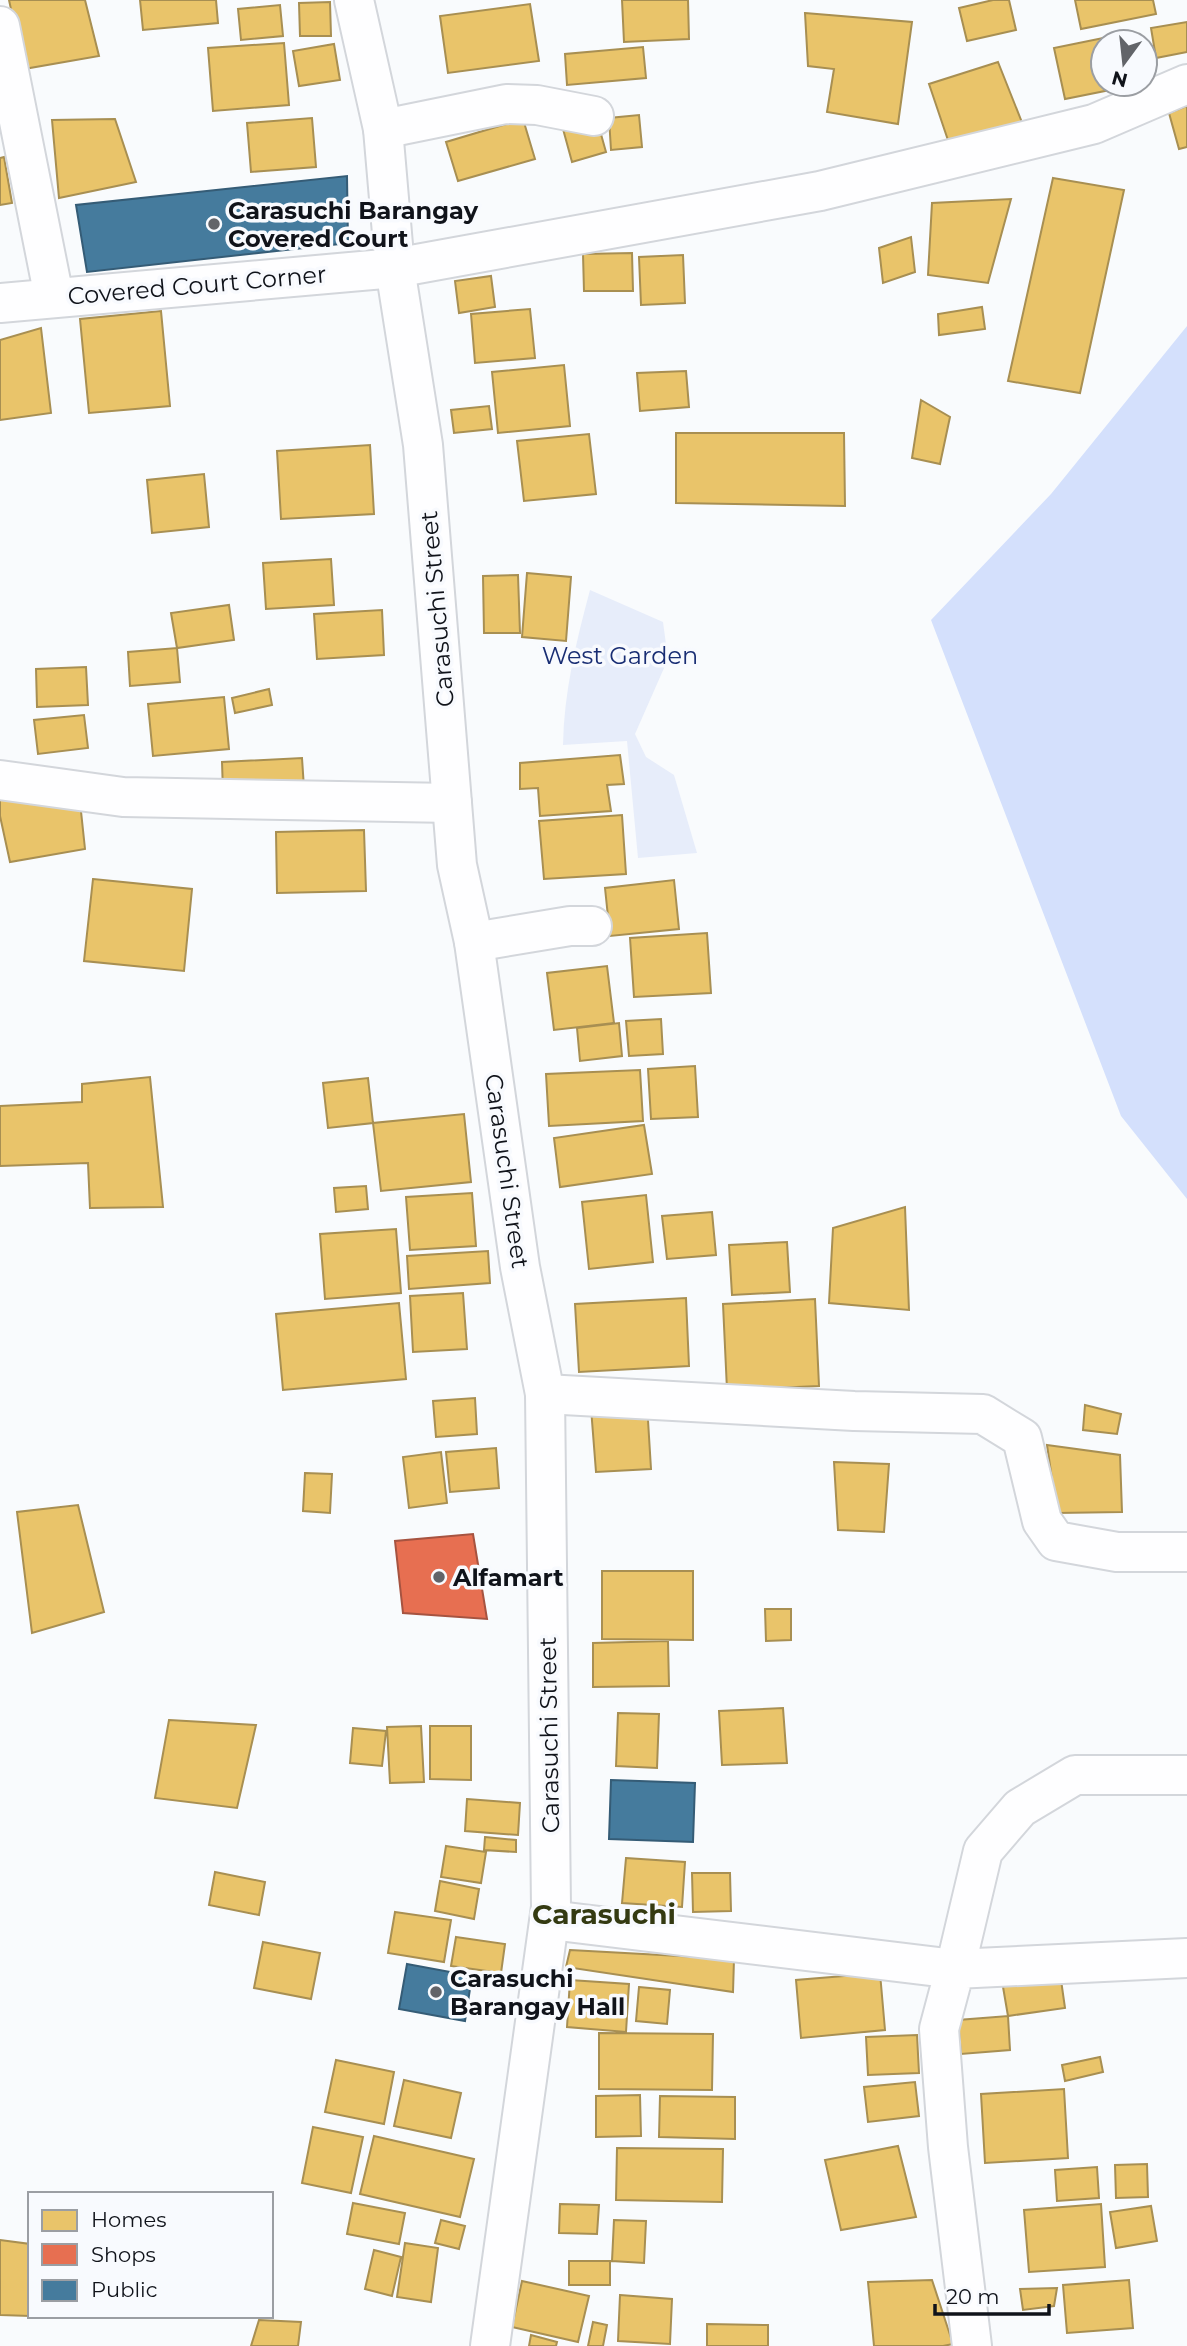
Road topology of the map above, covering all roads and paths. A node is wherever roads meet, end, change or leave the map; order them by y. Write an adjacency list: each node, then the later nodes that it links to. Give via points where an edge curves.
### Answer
1 (354, 0): 5 (street, Carasuchi Street)
2 (0, 26): 7 (street)
3 (1187, 84): 6 (street, Covered Court Corner, via 1094,124 820,191)
4 (594, 116): 5 (street, via 506,104)
5 (383, 129): 6 (street, Carasuchi Street)
6 (395, 268): 7 (street, Covered Court Corner); 10 (street, Carasuchi Street, via 423,444)
7 (54, 297): 8 (street, Covered Court Corner)
8 (0, 303)
9 (0, 780): 10 (street, via 123,797)
10 (452, 803): 12 (street, Carasuchi Street, via 457,864)
11 (592, 926): 12 (street)
12 (474, 942): 13 (street, Carasuchi Street, via 520,1267)
13 (545, 1394): 14 (street, via 983,1414 1023,1438 1042,1521 1056,1541 1117,1552); 16 (street, Carasuchi Street)
14 (1187, 1552)
15 (1187, 1775): 18 (street, via 1075,1775 1020,1808 982,1851)
16 (550, 1920): 18 (street); 19 (street, Carasuchi Street)
17 (1187, 1958): 18 (street)
18 (955, 1969): 20 (street, via 939,2029)
19 (490, 2346)
20 (972, 2346)

